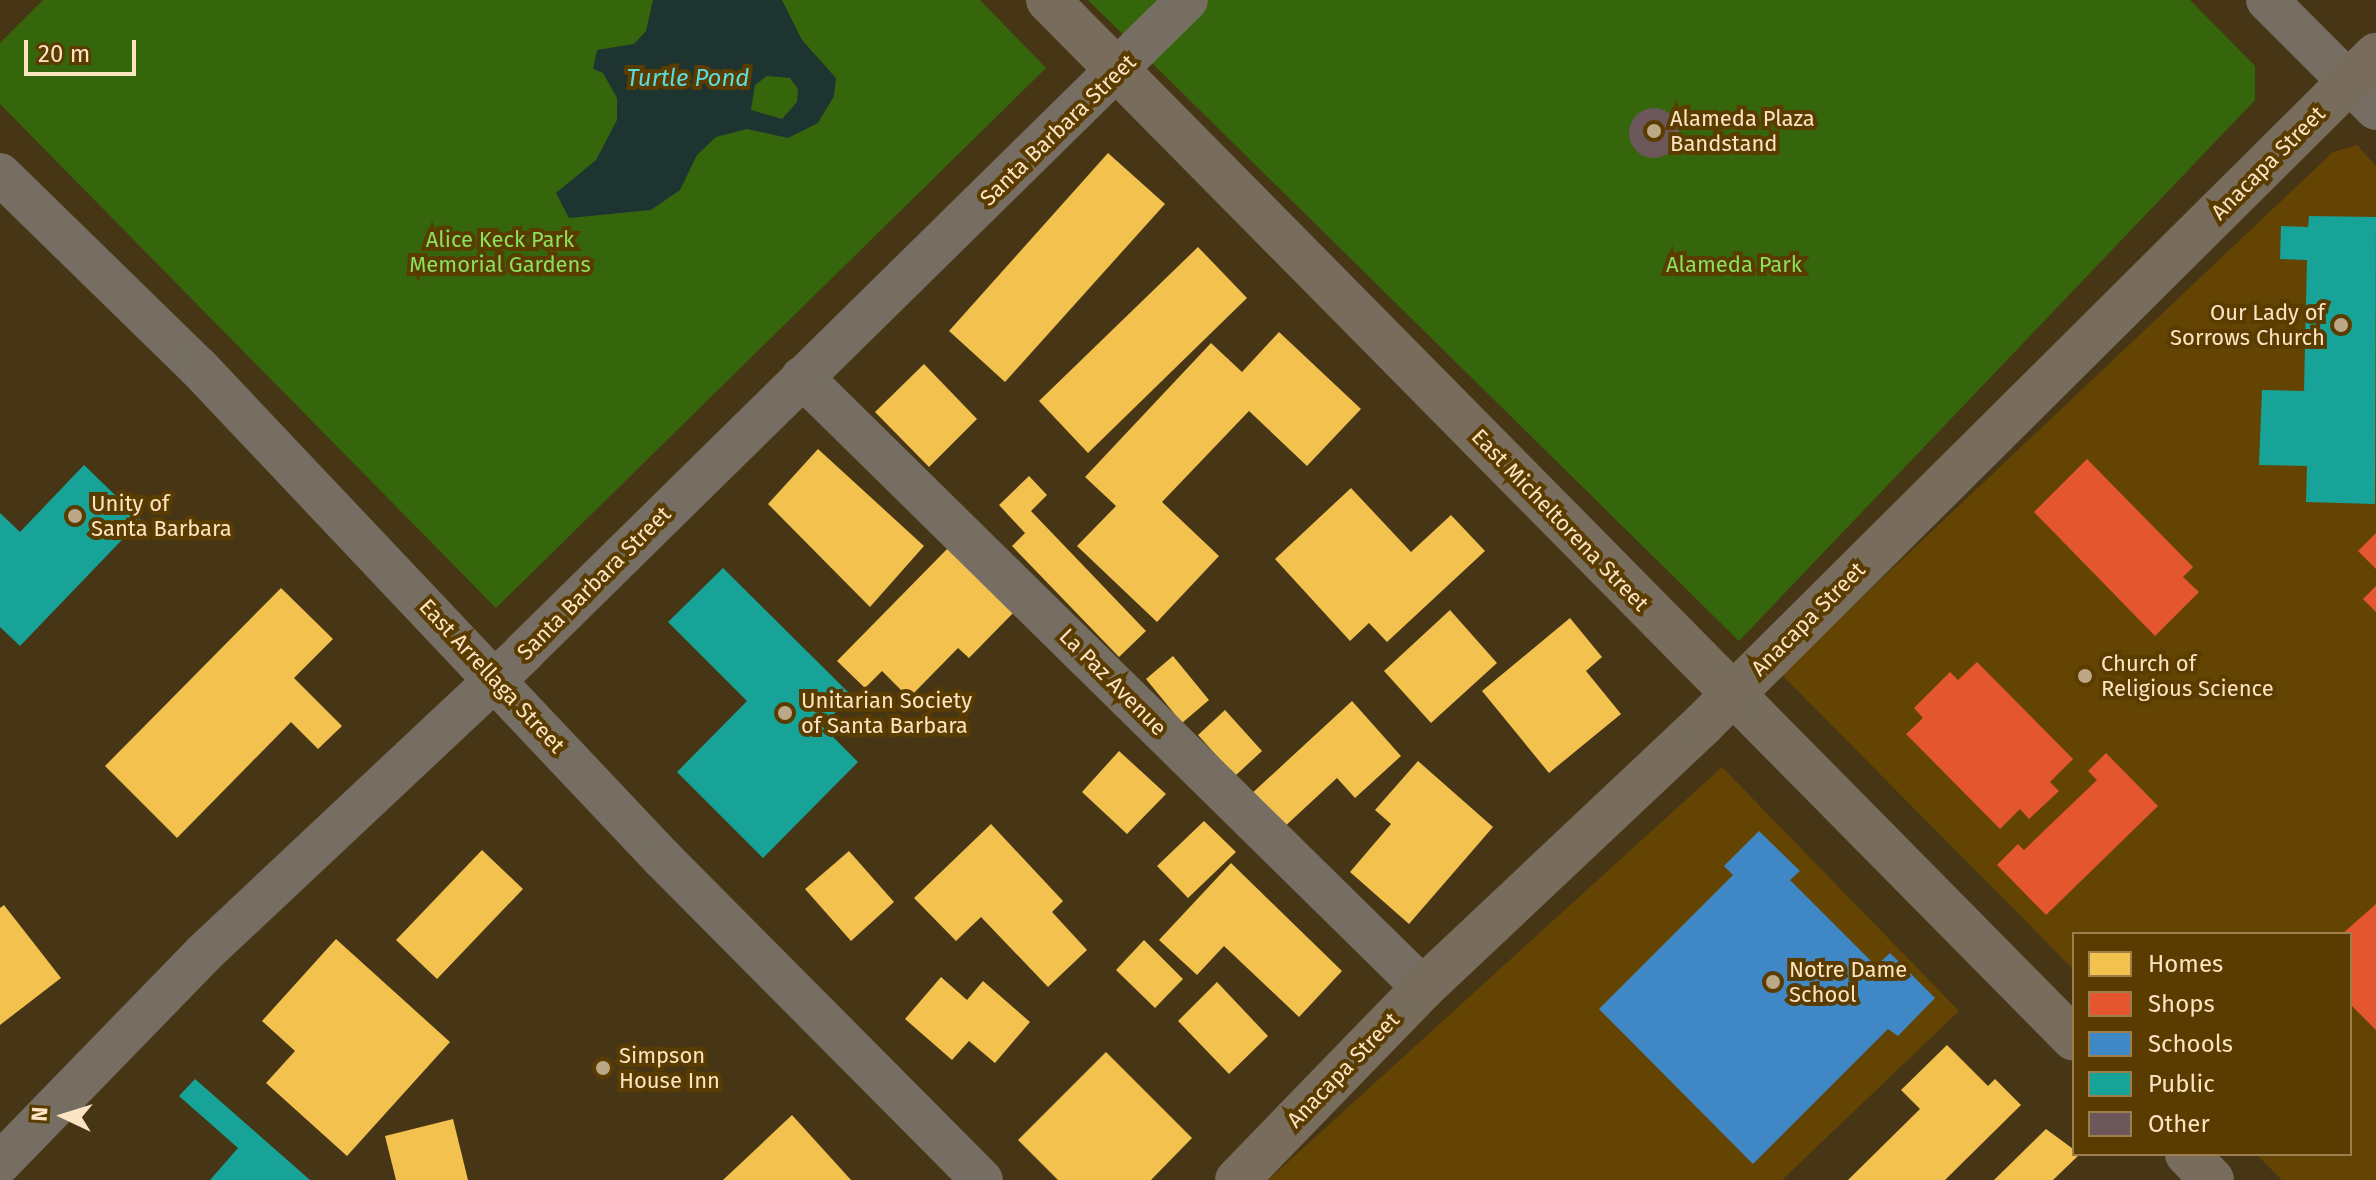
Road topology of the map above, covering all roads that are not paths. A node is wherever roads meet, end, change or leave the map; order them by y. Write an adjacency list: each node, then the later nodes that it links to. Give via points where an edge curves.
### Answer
1 (1048, 0): 4 (street, East Micheltorena Street)
2 (1187, 0): 4 (street, Santa Barbara Street)
3 (2267, 0): 5 (street)
4 (1118, 72): 7 (street, Santa Barbara Street); 9 (street, East Micheltorena Street)
5 (2367, 83): 9 (street, Anacapa Street)
6 (0, 174): 8 (street, East Arrellaga Street, via 198,367)
7 (802, 377): 8 (street, Santa Barbara Street); 10 (street, La Paz Avenue)
8 (495, 679): 13 (street, Santa Barbara Street, via 203,954); 14 (street, East Arrellaga Street)
9 (1733, 695): 10 (street, Anacapa Street); 11 (street, East Micheltorena Street)
10 (1423, 988): 15 (street, Anacapa Street)
11 (2072, 1037)
12 (2189, 1156): 16 (street)
13 (0, 1163)
14 (982, 1180)
15 (1237, 1180)
16 (2212, 1180)

